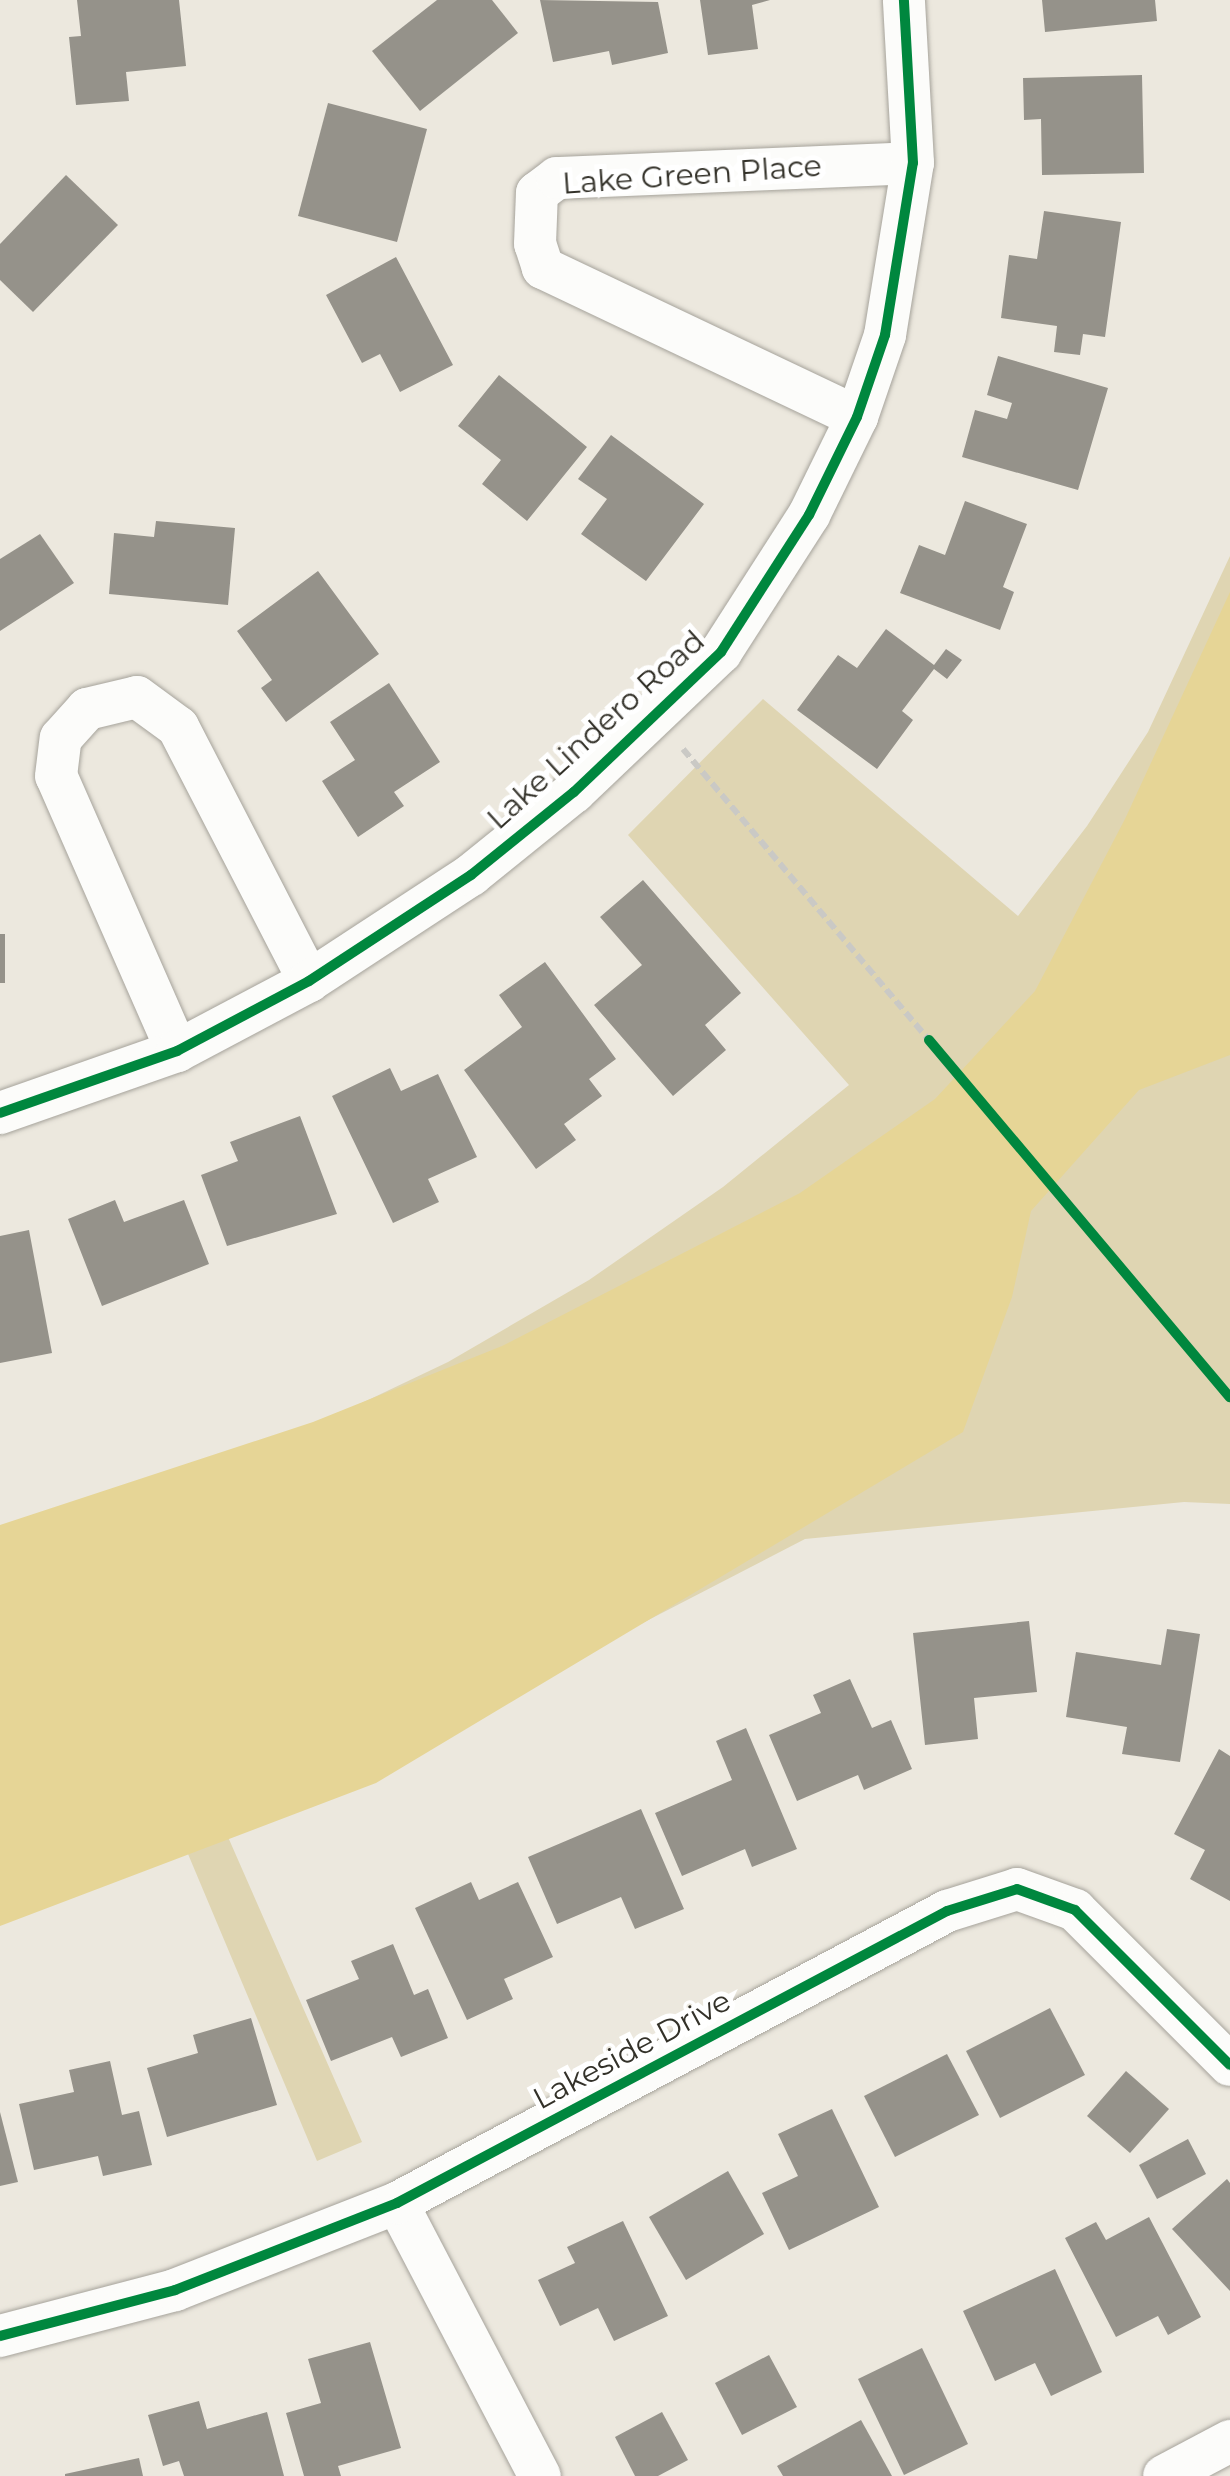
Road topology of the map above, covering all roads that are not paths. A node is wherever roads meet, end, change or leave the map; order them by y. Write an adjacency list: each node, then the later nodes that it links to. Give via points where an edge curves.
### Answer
1 (904, 0): 2 (street, Lake Lindero Road)
2 (913, 163): 3 (street, Lake Lindero Road, via 886,334); 3 (street, Lake Green Place, via 557,178 537,193 535,244 543,268)
3 (857, 416): 4 (street, Lake Lindero Road, via 764,594 722,652 656,718 471,876)
4 (309, 981): 5 (street, Lake Lindero Road); 5 (street, via 178,727 138,697 88,709 61,738 56,776)
5 (177, 1051): 6 (street, Lake Lindero Road)
6 (0, 1113)
7 (1230, 2065): 8 (street, Lakeside Drive, via 1075,1910 1017,1889 947,1911)
8 (396, 2203): 9 (street, Lakeside Drive, via 175,2290); 11 (street)
9 (0, 2336)
10 (1230, 2441): 12 (street)
11 (540, 2476)
12 (1164, 2476)

